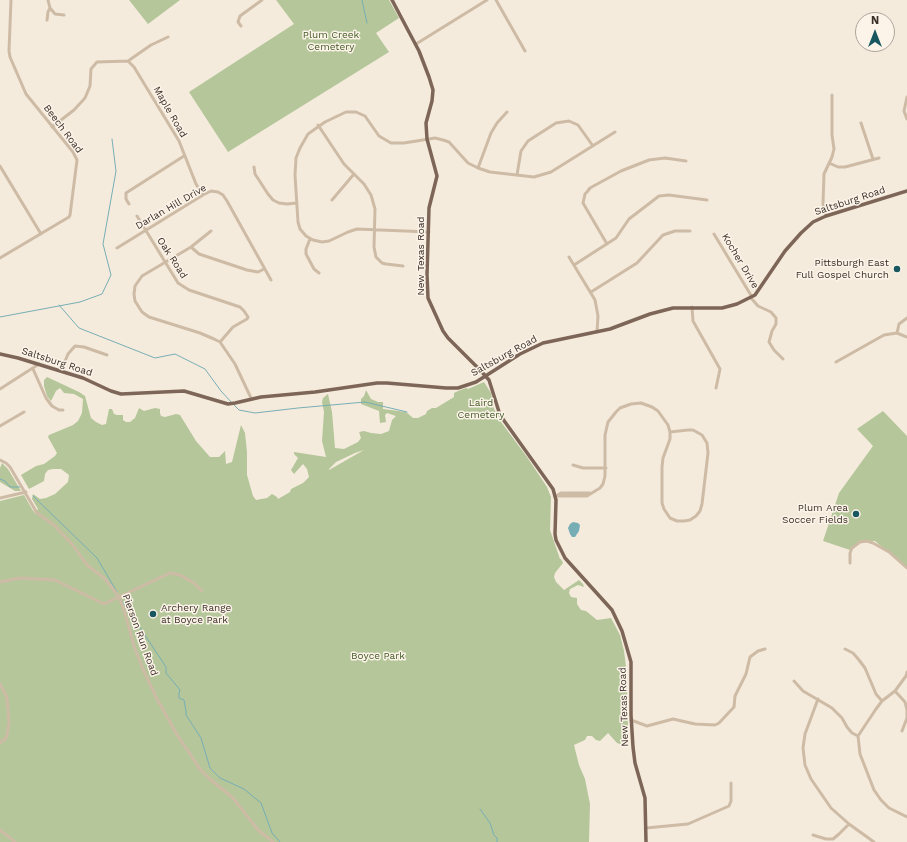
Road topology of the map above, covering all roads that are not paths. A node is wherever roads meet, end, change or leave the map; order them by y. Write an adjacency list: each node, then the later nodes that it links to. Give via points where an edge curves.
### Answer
1 (12, 0): 21 (street, Beech Road, via 9,54 26,94)
2 (48, 0): 7 (street)
3 (262, 0): 10 (street, via 240,16 238,22)
4 (392, 0): 12 (main road, New Texas Road)
5 (487, 0): 12 (street)
6 (496, 0): 13 (street)
7 (50, 8): 8 (street, via 55,14); 9 (street)
8 (64, 15)
9 (47, 20)
10 (241, 26)
11 (168, 37): 14 (street)
12 (416, 44): 23 (main road, New Texas Road, via 433,90 426,123)
13 (525, 51)
14 (128, 61): 21 (street, via 97,62 92,69 90,86 85,98); 25 (street, Maple Road, via 174,133)
15 (832, 95): 29 (street, via 834,151)
16 (907, 97): 18 (street, via 904,111)
17 (507, 112): 32 (street, via 494,128)
18 (907, 120)
19 (861, 123): 27 (street)
20 (318, 125): 23 (street, via 352,111 365,116 379,136 391,143); 33 (street, via 344,164); 39 (street, via 303,140 296,158)
21 (52, 127): 48 (street, Beech Road, via 77,160 70,215)
22 (615, 132): 24 (street)
23 (427, 139): 32 (street, via 438,138 449,142 468,163); 46 (main road, New Texas Road, via 437,176 430,204)
24 (593, 146): 34 (street, via 545,174 534,177); 34 (street, via 578,125 568,121 556,123 528,141 521,151)
25 (184, 156): 36 (street, Maple Road); 40 (street, via 126,193)
26 (879, 158): 27 (street)
27 (873, 159): 29 (street, via 842,167)
28 (686, 161): 51 (street, via 665,158 649,160 621,171 590,188 583,203)
29 (829, 163): 42 (street, via 824,174 823,204)
30 (0, 166): 48 (street)
31 (254, 167): 39 (street, via 255,174 273,200 278,203)
32 (478, 168): 34 (street)
33 (354, 174): 37 (street); 43 (street, via 364,184 374,201)
34 (517, 175)
35 (907, 191): 42 (main road, Saltsburg Road)
36 (203, 195): 44 (street, Darlan Hill Drive); 59 (street, Darlan Hill Drive, via 214,191 223,195)
37 (332, 200)
38 (707, 200): 51 (street, via 669,194 659,196 629,219 619,235)
39 (297, 203): 50 (street, via 300,229)
40 (129, 204)
41 (137, 216): 44 (street, Oak Road)
42 (826, 216): 63 (main road, Saltsburg Road, via 813,222 797,238 758,292)
43 (375, 229): 46 (street); 50 (street, via 352,230 325,242); 58 (street, via 376,257 382,263)
44 (145, 231): 53 (street, Darlan Hill Drive); 56 (street, Oak Road)
45 (211, 231): 52 (street)
46 (429, 232): 77 (main road, New Texas Road, via 428,298 448,338)
47 (690, 232): 62 (street, via 675,231 663,235 637,263)
48 (41, 234): 55 (street, Beech Road)
49 (714, 234): 63 (street, Kocher Drive)
50 (310, 239): 60 (street, via 306,254)
51 (607, 244): 57 (street)
52 (191, 247): 56 (street); 59 (street, via 199,254 247,270 258,272)
53 (117, 248)
54 (569, 257): 57 (street)
55 (0, 258)
56 (165, 262): 69 (street, Oak Road, via 182,287 240,307 248,317 233,327); 69 (street, via 142,276 135,286 136,305 149,317)
57 (574, 265): 62 (street)
58 (403, 266)
59 (264, 269): 61 (street, Darlan Hill Drive)
60 (318, 273)
61 (271, 280)
62 (591, 292): 66 (street, via 597,306)
63 (751, 297): 64 (main road, Saltsburg Road, via 729,307); 72 (street, via 758,306 771,312 776,318 770,344)
64 (692, 307): 66 (main road, Saltsburg Road, via 666,309); 78 (street, via 693,321 720,368)
65 (907, 318): 67 (street, via 899,324)
66 (597, 332): 77 (main road, Saltsburg Road, via 537,345)
67 (897, 333): 68 (street); 73 (street, via 880,336)
68 (907, 337)
69 (220, 342): 80 (street, via 235,364)
70 (0, 354): 74 (main road, Saltsburg Road)
71 (107, 355): 76 (street, via 75,346 68,354)
72 (783, 359)
73 (836, 362)
74 (39, 364): 75 (street); 76 (main road, Saltsburg Road)
75 (33, 369): 79 (street); 81 (street, via 46,398 52,406)
76 (61, 371): 80 (main road, Saltsburg Road, via 121,394 184,391 233,403)
77 (485, 376): 80 (main road, Saltsburg Road, via 458,388 387,383); 89 (main road, New Texas Road, via 500,415 549,483)
78 (716, 388)
79 (0, 389)
80 (251, 398)
81 (63, 410)
82 (24, 412): 83 (street)
83 (0, 426)
84 (670, 432): 84 (street, via 663,458 662,503 670,518 678,521 690,520 696,516 702,504 708,448 698,432); 87 (street, via 664,417 652,407 637,403 620,408 606,426)
85 (0, 460): 88 (street, Pierson Run Road, via 10,467)
86 (573, 464): 87 (street, via 583,468)
87 (606, 468): 89 (street, via 603,484 592,494 561,493)
88 (26, 492): 90 (street); 95 (street, Pierson Run Road, via 37,513 59,530)
89 (555, 496): 104 (main road, New Texas Road, via 555,534 561,552 612,610 627,645 632,669)
90 (0, 498)
91 (850, 563): 92 (street, via 852,548 860,542 867,541 889,552)
92 (907, 568)
93 (0, 582): 95 (street, via 20,578 55,580 104,604)
94 (202, 591): 95 (street, via 180,575 170,573)
95 (119, 597): 115 (street, Pierson Run Road, via 142,669 176,733 200,769 233,798 258,830)
96 (845, 648): 103 (street, via 853,653 865,668 876,694)
97 (765, 649): 104 (street, via 750,657 746,674 735,696 734,707 719,723 695,724 673,719 647,726)
98 (907, 672): 101 (street)
99 (794, 681): 102 (street, via 803,691)
100 (0, 684): 107 (street, via 7,698 9,723 7,735)
101 (895, 691): 103 (street); 105 (street, via 905,702 907,710)
102 (818, 699): 106 (street, via 832,708 852,733); 110 (street, via 805,734 805,765 810,779 823,799)
103 (882, 701): 106 (street)
104 (631, 720): 111 (main road, New Texas Road, via 634,758 645,798)
105 (902, 731)
106 (858, 736): 109 (street, via 860,754 878,797 889,808)
107 (0, 743)
108 (732, 783): 111 (street, via 731,803 725,808 688,824)
109 (907, 817)
110 (848, 824): 113 (street, via 833,839); 117 (street)
111 (646, 828): 116 (main road, New Texas Road)
112 (0, 830): 114 (street)
113 (813, 835)
114 (16, 842)
115 (273, 842)
116 (646, 842)
117 (874, 842)

